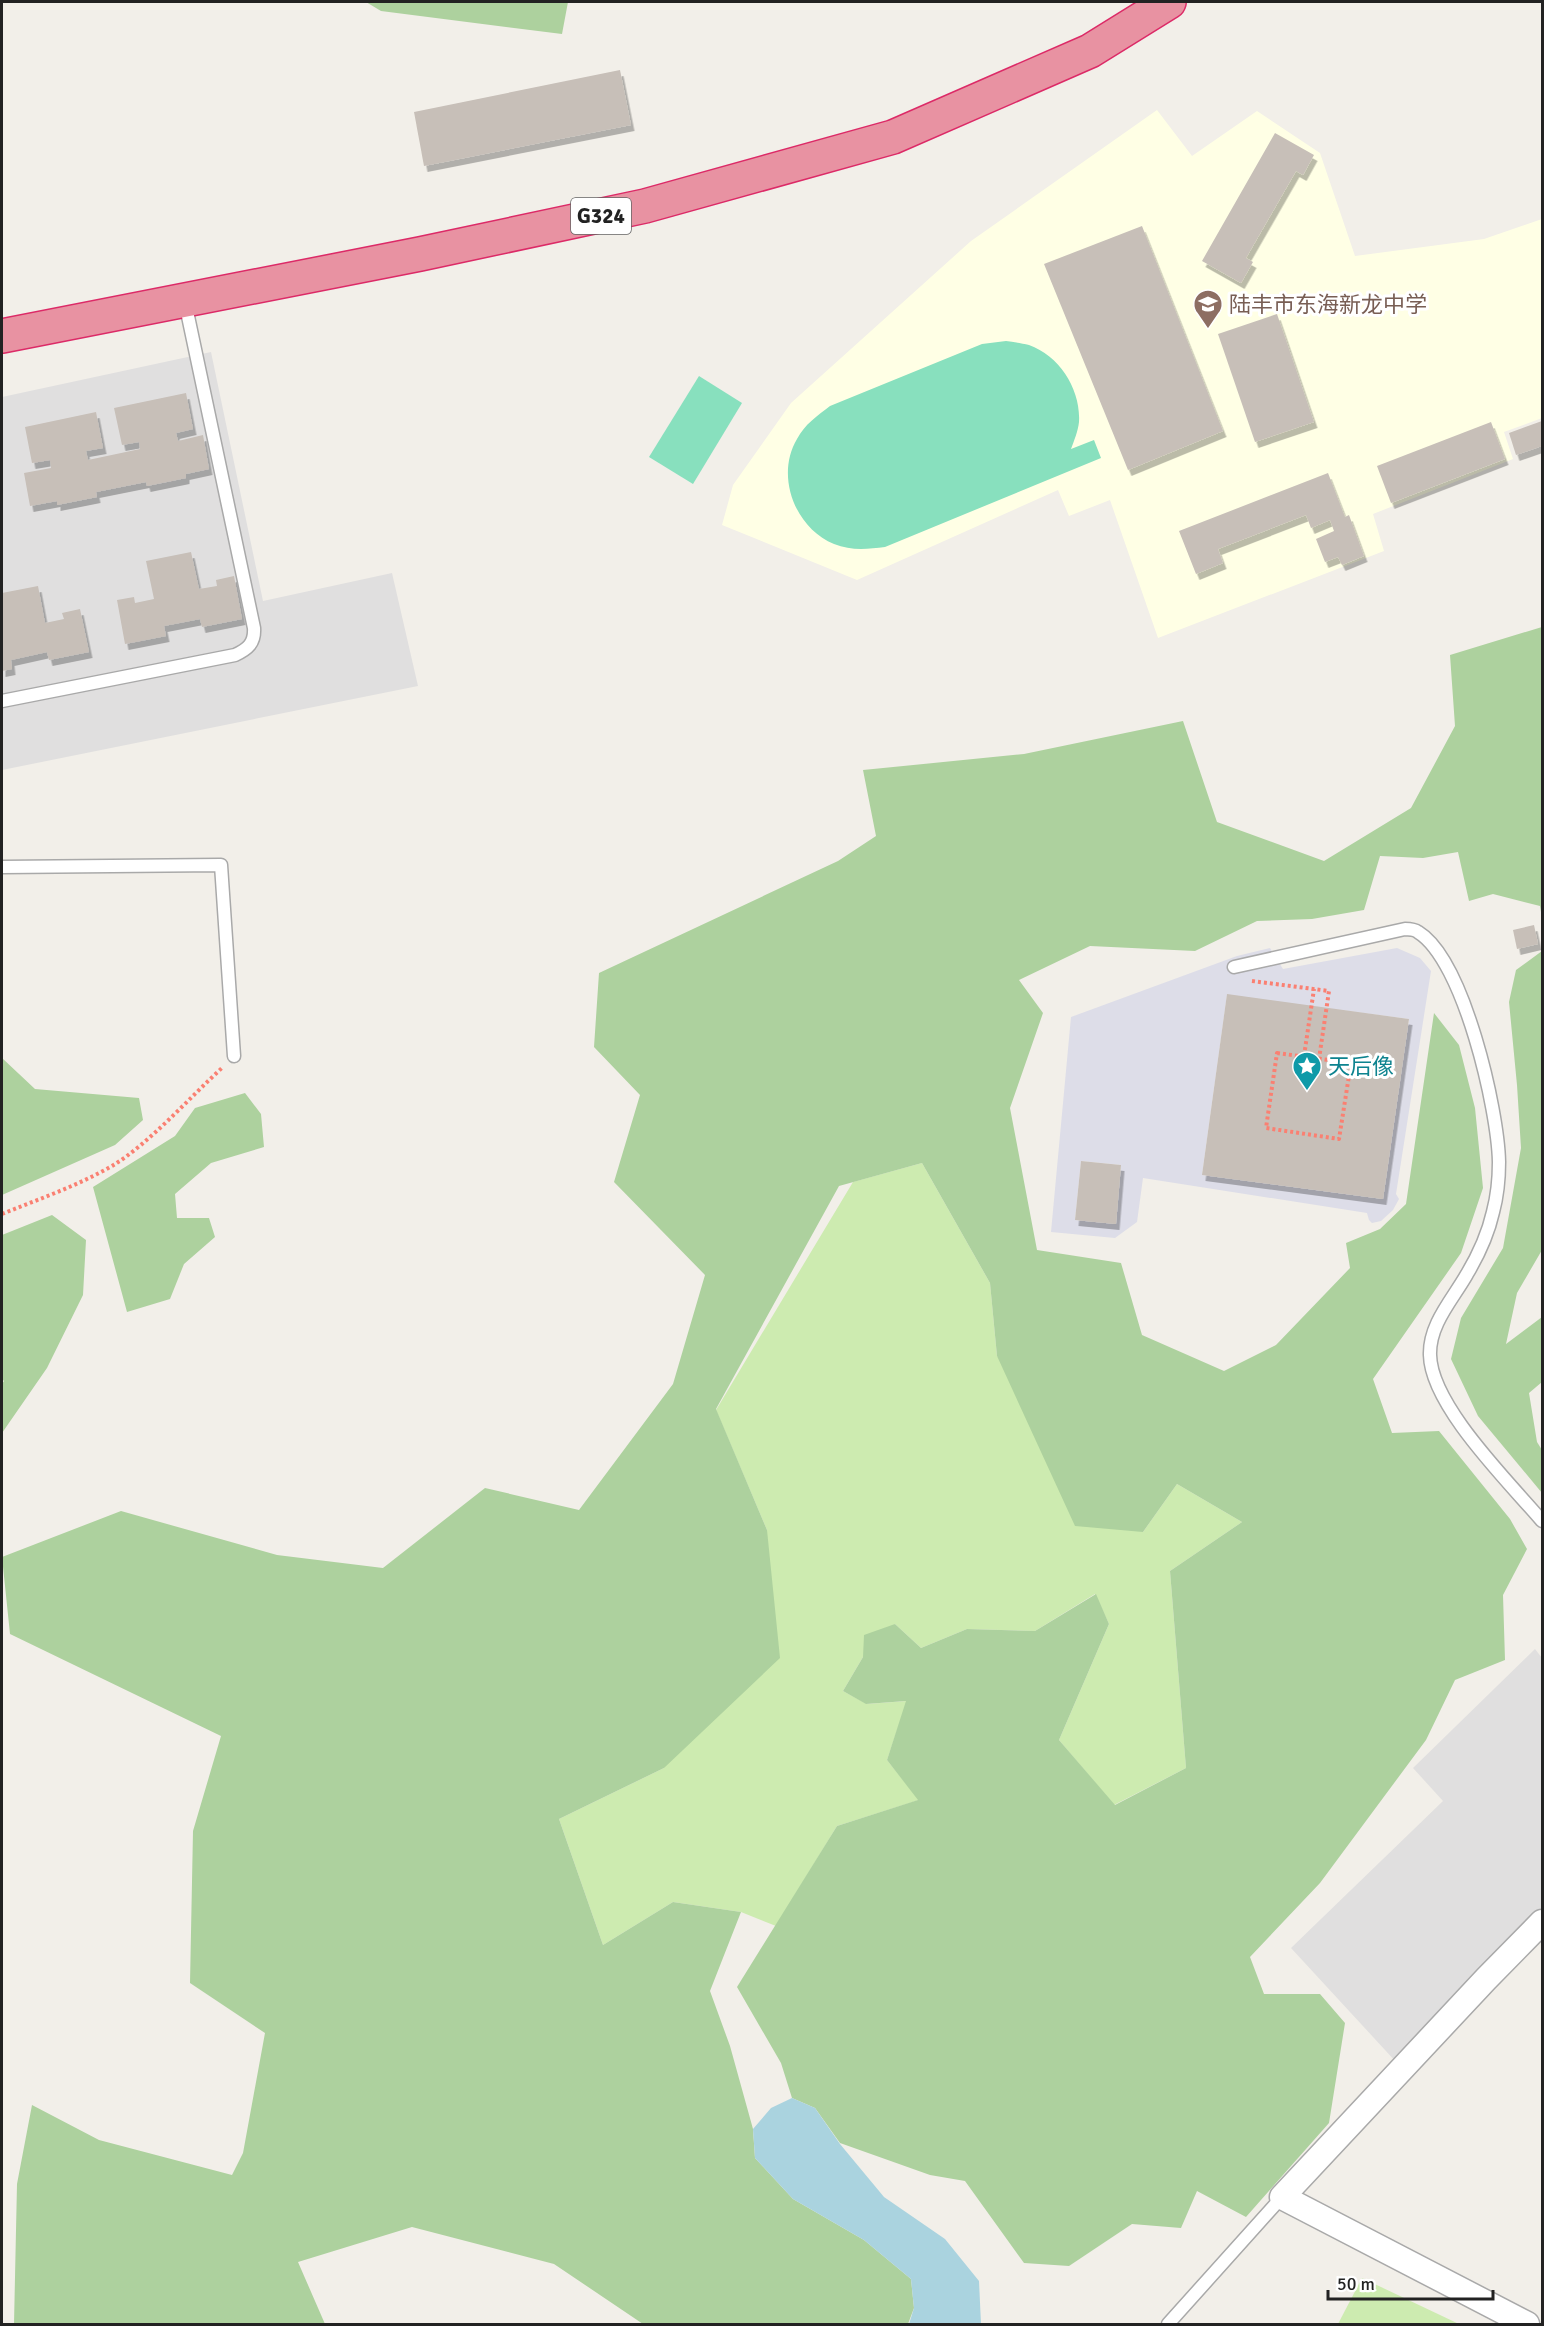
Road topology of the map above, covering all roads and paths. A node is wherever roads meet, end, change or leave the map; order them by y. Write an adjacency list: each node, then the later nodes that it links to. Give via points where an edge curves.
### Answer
1 (1169, 2): 2 (highway, G324, via 1090,51 892,137 645,206)
2 (184, 301): 3 (highway, G324); 4 (lane, via 254,628 251,646 234,655)
3 (2, 336)
4 (2, 701)
5 (2, 867): 8 (lane, via 221,865)
6 (1238, 966): 7 (path, via 1245,980); 12 (lane, via 1405,929 1416,930 1427,939 1446,965 1463,1002 1484,1068 1498,1162 1494,1211 1482,1248 1434,1332 1430,1355 1434,1380 1450,1412)
7 (1314, 989): 9 (path); 10 (path, via 1329,991)
8 (234, 1056): 11 (path, via 114,1165)
9 (1304, 1057): 10 (path); 10 (path, via 1276,1053 1266,1128 1339,1139 1351,1063)
10 (1319, 1059)
11 (2, 1214)
12 (1542, 1521)
13 (1542, 1922): 14 (street)
14 (1282, 2197): 15 (lane); 16 (street)
15 (1168, 2325)
16 (1527, 2325)

